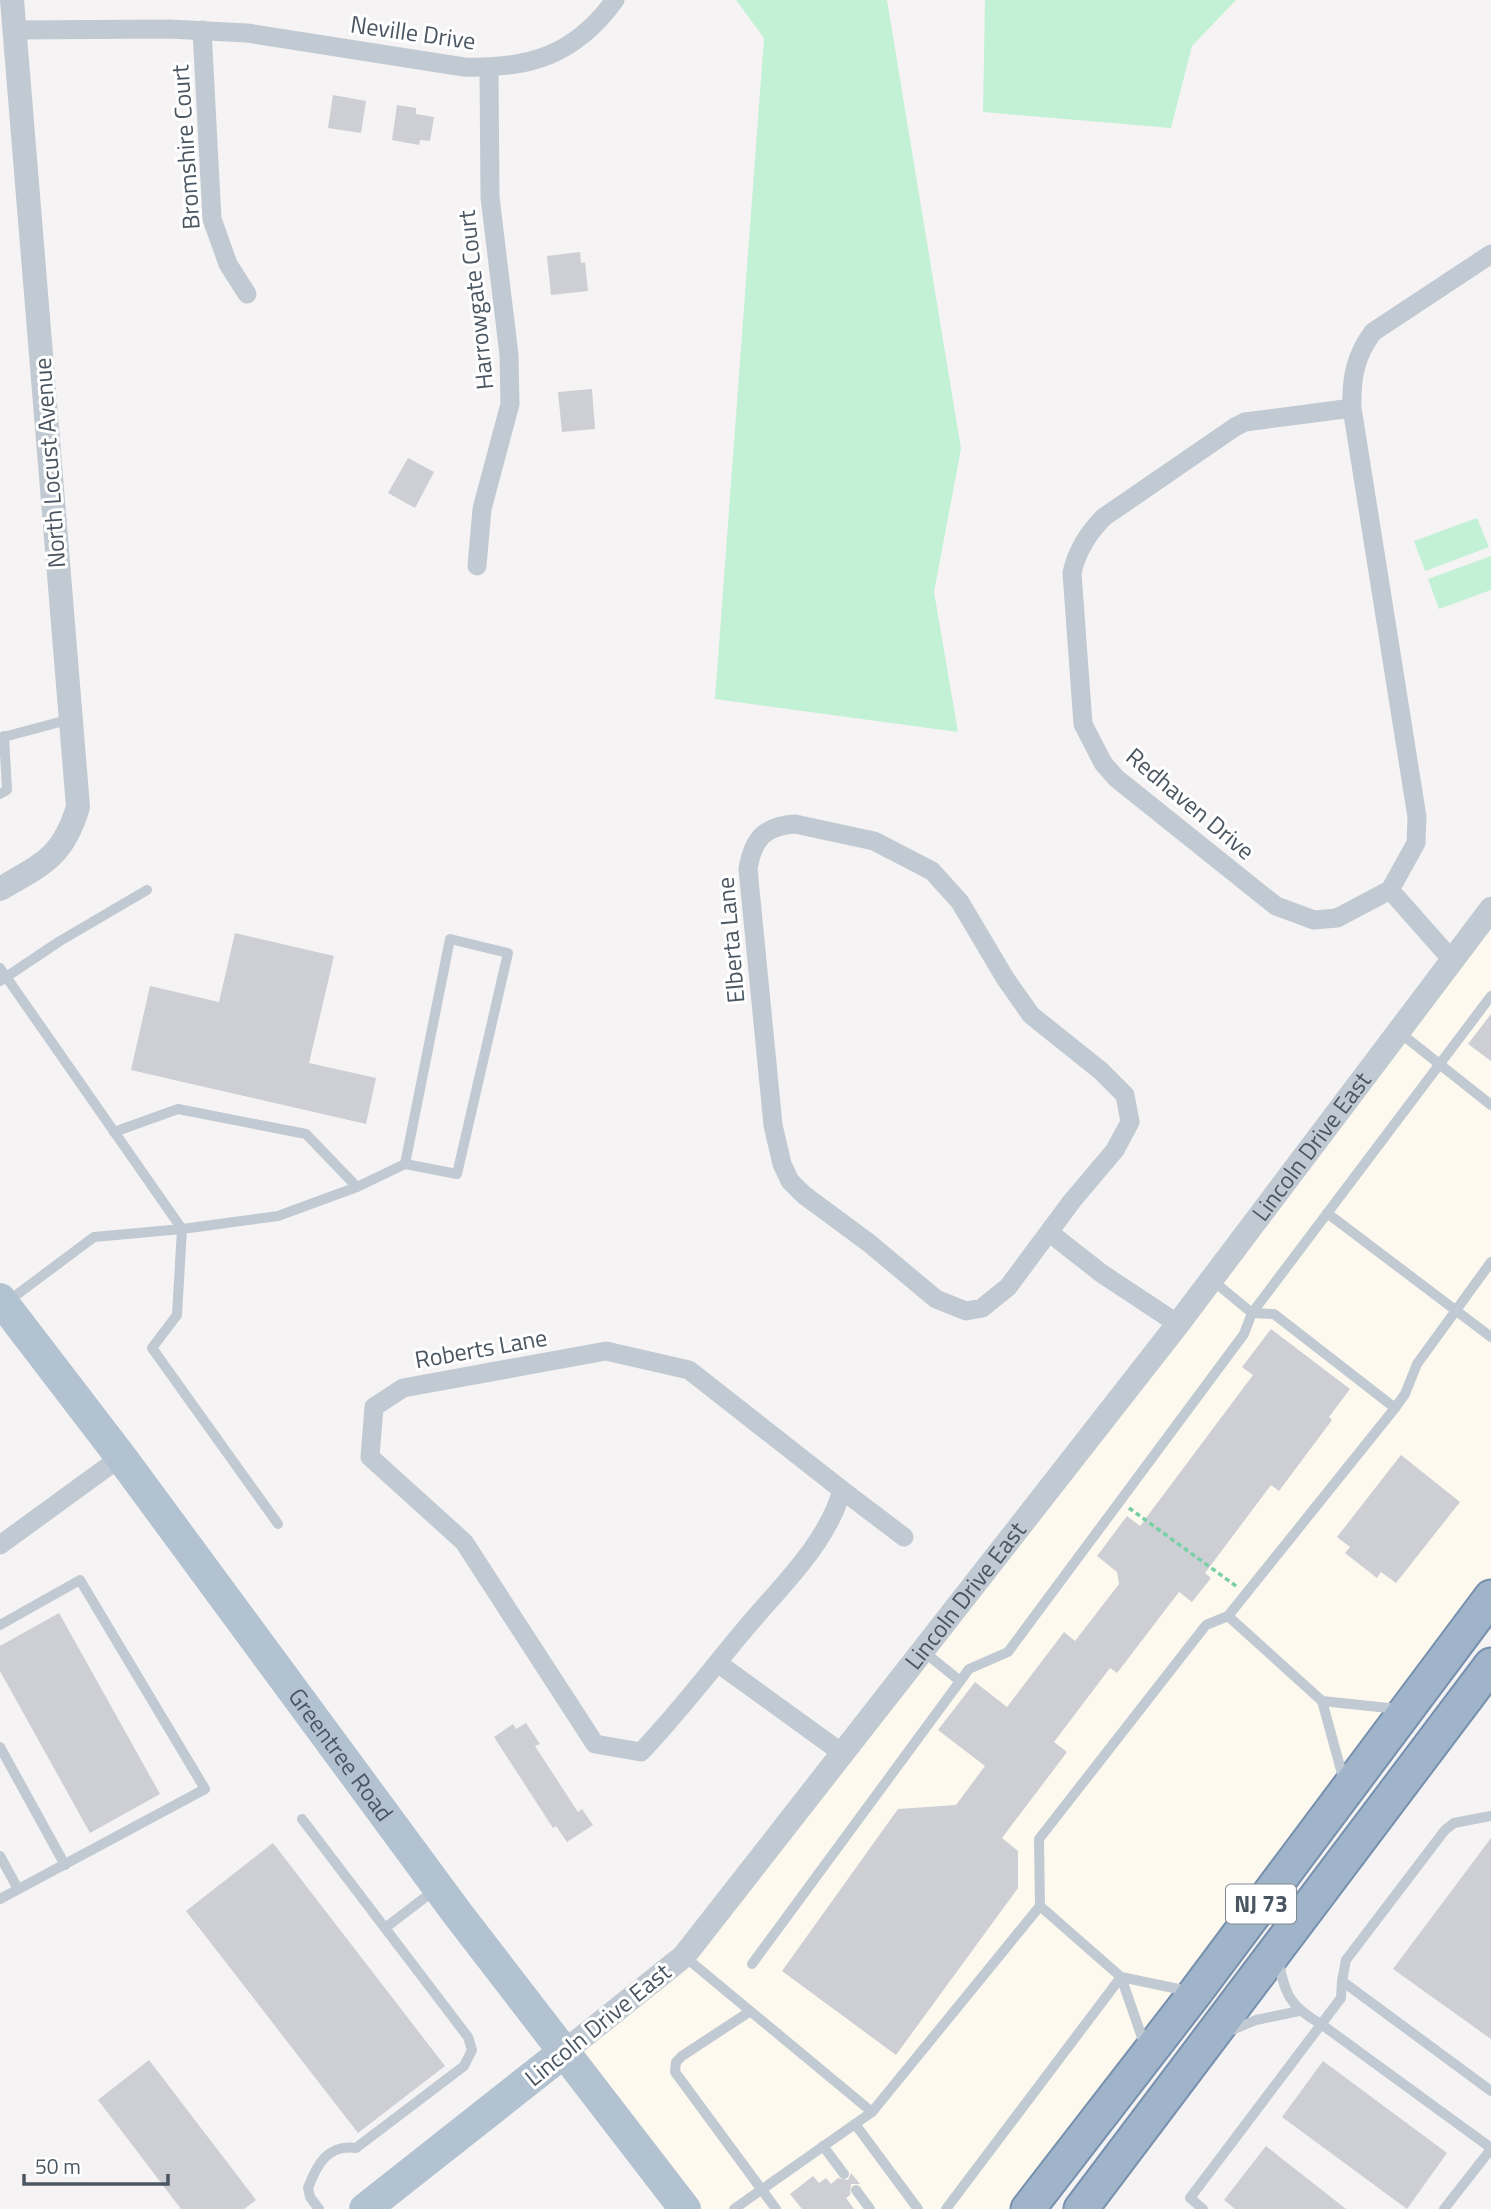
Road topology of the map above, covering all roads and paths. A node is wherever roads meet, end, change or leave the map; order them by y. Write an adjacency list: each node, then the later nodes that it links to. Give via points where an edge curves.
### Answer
1 (12, 0): 3 (street, North Locust Avenue)
2 (615, 0): 5 (street, Neville Drive, via 601,20 562,50 516,66)
3 (14, 30): 4 (street, Neville Drive); 10 (street, North Locust Avenue)
4 (202, 30): 5 (street, Neville Drive, via 275,36); 7 (street, Bromshire Court, via 212,219 228,264)
5 (489, 68): 9 (street, Harrowgate Court, via 490,197 509,355 510,404 482,509)
6 (1491, 254): 8 (street, via 1373,332 1363,345 1351,381)
7 (247, 293)
8 (1352, 408): 15 (street, via 1417,817 1416,843); 15 (street, Redhaven Drive, via 1245,422 1131,495 1089,532 1072,573 1083,724 1116,778 1276,906 1314,920 1337,918)
9 (477, 566)
10 (72, 719): 11 (lane); 13 (street, North Locust Avenue, via 78,807 69,837 51,858)
11 (2, 737): 12 (lane, via 6,790)
12 (0, 794)
13 (0, 889)
14 (147, 890): 19 (lane)
15 (1390, 890): 17 (street)
16 (1491, 909): 17 (street, Lincoln Drive East)
17 (1452, 960): 21 (street, Lincoln Drive East)
18 (0, 968): 19 (lane)
19 (3, 979): 24 (lane)
20 (1491, 996): 22 (lane)
21 (1399, 1032): 22 (lane); 31 (street, Lincoln Drive East)
22 (1440, 1064): 23 (lane); 27 (lane)
23 (1491, 1105)
24 (114, 1132): 26 (lane, via 178,1109 306,1134); 28 (lane)
25 (405, 1164): 25 (lane, via 457,1174 508,953 450,939); 26 (lane)
26 (357, 1187): 28 (lane, via 278,1216)
27 (1327, 1213): 33 (lane); 34 (lane)
28 (181, 1229): 32 (lane, via 94,1237); 41 (lane, via 177,1315 152,1348)
29 (1050, 1233): 29 (street, Elberta Lane, via 996,1300 966,1311 936,1299 869,1243 817,1208 790,1181 773,1125 749,888 751,852 766,830 795,824 853,835 894,849 932,871 960,902 1031,1015 1125,1095 1130,1122 1124,1136); 35 (street)
30 (1491, 1262): 33 (lane)
31 (1211, 1280): 34 (lane); 35 (street, Lincoln Drive East)
32 (2, 1302): 38 (main road, Greentree Road)
33 (1455, 1311): 36 (lane); 37 (lane, via 1417,1364)
34 (1252, 1313): 37 (lane, via 1274,1314); 40 (lane, via 1244,1334)
35 (1178, 1324): 48 (street, Lincoln Drive East)
36 (1491, 1337)
37 (1395, 1408): 44 (lane)
38 (121, 1457): 43 (street); 61 (main road, Greentree Road)
39 (842, 1490): 42 (street); 49 (street, Roberts Lane, via 835,1515 812,1548); 49 (street, Roberts Lane, via 689,1370 606,1351 403,1388 374,1407 370,1457 464,1542 595,1744 641,1752)
40 (1120, 1501): 44 (path); 51 (lane, via 1008,1652 969,1669)
41 (278, 1524)
42 (904, 1537)
43 (0, 1545)
44 (1246, 1594): 46 (lane)
45 (1491, 1597): 53 (highway, NJ 73)
46 (1228, 1616): 52 (lane); 64 (lane, via 1206,1625 1039,1839)
47 (0, 1625): 60 (lane, via 80,1580 205,1789)
48 (923, 1651): 51 (lane); 55 (street, Lincoln Drive East)
49 (719, 1664): 55 (street)
50 (1491, 1666): 66 (highway, NJ 73)
51 (960, 1681): 68 (lane)
52 (1322, 1701): 53 (lane); 56 (lane)
53 (1406, 1710): 56 (highway, NJ 73)
54 (0, 1747): 60 (lane)
55 (842, 1753): 67 (street, Lincoln Drive East)
56 (1347, 1789): 71 (highway, NJ 73)
57 (1491, 1816): 70 (lane, via 1454,1823 1445,1830 1346,1960)
58 (302, 1819): 65 (lane)
59 (0, 1856): 62 (lane)
60 (65, 1865): 62 (lane)
61 (439, 1887): 65 (lane); 76 (main road, Greentree Road)
62 (18, 1889): 63 (lane)
63 (0, 1899)
64 (1040, 1906): 69 (lane); 79 (lane)
65 (385, 1928): 86 (lane, via 468,2037 472,2050 469,2061 356,2148 336,2148 322,2160 308,2188)
66 (1277, 1950): 73 (lane, via 1284,1990); 75 (highway, NJ 73)
67 (684, 1956): 72 (lane); 76 (street, Lincoln Drive East)
68 (752, 1964)
69 (1121, 1977): 71 (lane); 77 (lane); 93 (lane)
70 (1342, 1981): 74 (lane, via 1341,1998); 78 (lane)
71 (1195, 1993): 77 (highway, NJ 73)
72 (749, 2011): 79 (lane); 84 (lane, via 682,2056 675,2068 680,2082)
73 (1299, 2011): 74 (lane); 75 (lane, via 1256,2020)
74 (1321, 2024): 82 (lane); 96 (lane, via 1190,2198)
75 (1206, 2044): 95 (highway, NJ 73)
76 (564, 2052): 87 (main road, Lincoln Drive East); 88 (main road, Greentree Road)
77 (1148, 2055): 94 (highway, NJ 73)
78 (1491, 2091)
79 (872, 2112): 80 (lane)
80 (855, 2124): 81 (lane); 92 (lane)
81 (823, 2146): 83 (lane); 84 (lane)
82 (1491, 2149): 97 (lane)
83 (844, 2174)
84 (761, 2190): 89 (lane); 90 (lane)
85 (856, 2190): 91 (lane)
86 (319, 2209)
87 (365, 2209)
88 (685, 2209)
89 (734, 2209)
90 (776, 2209)
91 (870, 2209)
92 (918, 2209)
93 (946, 2209)
94 (1028, 2209)
95 (1081, 2209)
96 (1203, 2209)
97 (1444, 2209)

